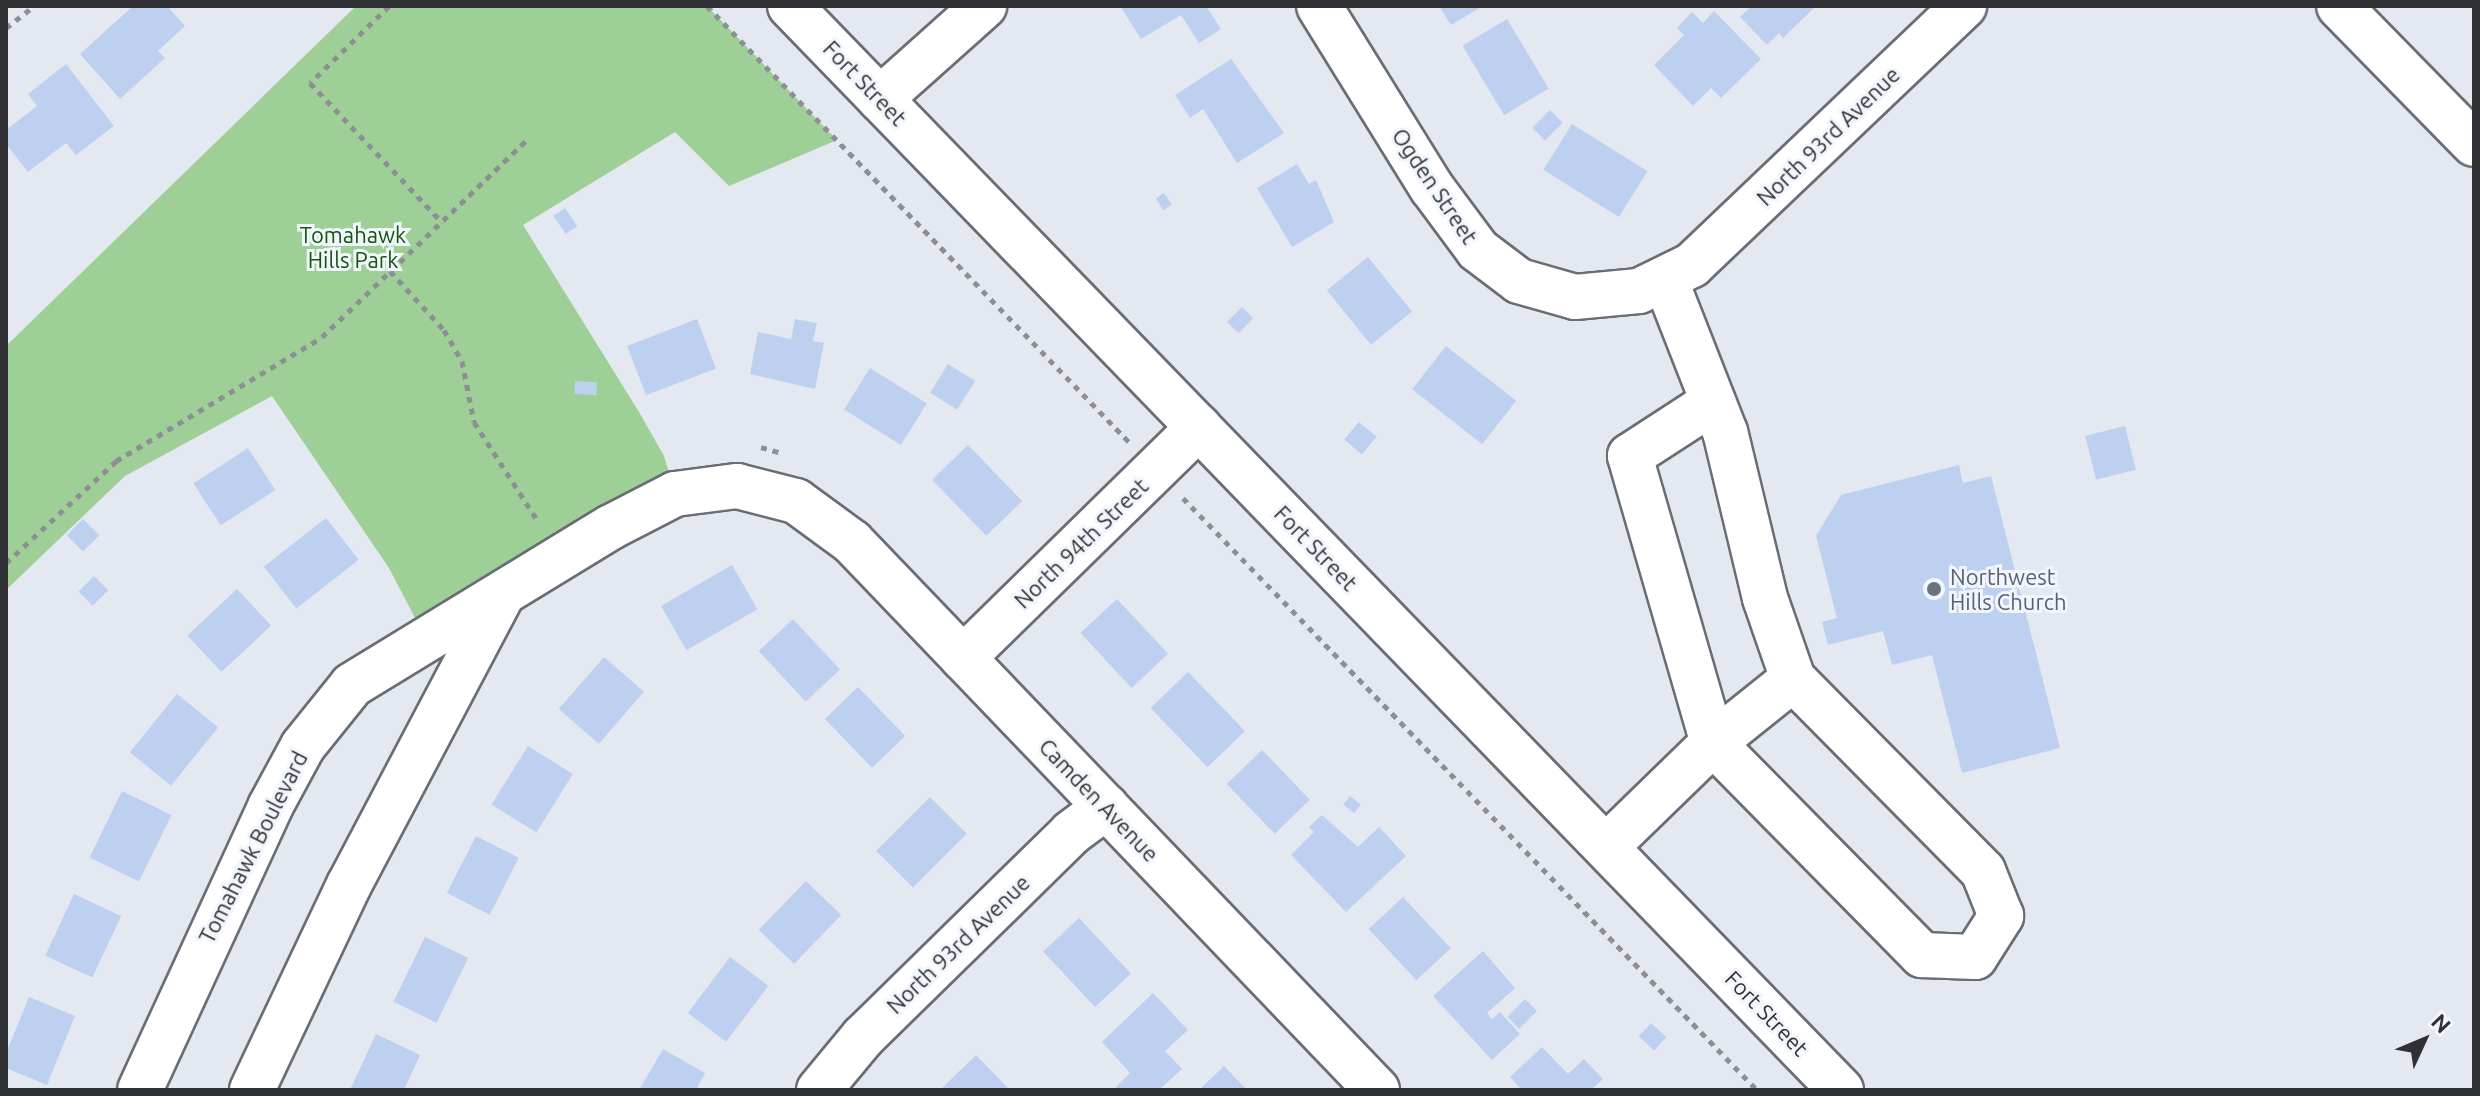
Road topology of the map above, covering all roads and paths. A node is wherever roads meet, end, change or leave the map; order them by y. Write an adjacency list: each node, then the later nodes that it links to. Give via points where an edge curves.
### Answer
1 (34, 6): 9 (path)
2 (389, 6): 13 (path, via 310,83)
3 (707, 6): 18 (path)
4 (984, 6): 10 (street)
5 (1319, 6): 15 (street, Ogden Street, via 1432,188 1493,263 1519,281 1575,297 1639,291)
6 (1964, 6): 15 (street, North 93rd Avenue)
7 (2339, 6): 12 (street)
8 (798, 9): 10 (street, Fort Street)
9 (6, 28)
10 (880, 99): 17 (street, Fort Street)
11 (526, 141): 13 (path)
12 (2474, 144)
13 (442, 222): 14 (path)
14 (390, 271): 21 (path, via 444,330 462,361 474,422); 22 (path, via 352,312 295,356 116,461)
15 (1678, 272): 16 (street)
16 (1713, 402): 25 (street); 26 (street, via 1630,456)
17 (1199, 427): 24 (street, North 94th Street); 28 (street, Fort Street)
18 (1130, 442)
19 (1178, 493): 33 (path)
20 (818, 514): 23 (street, Tomahawk Boulevard, via 778,494 737,486 699,488 611,527); 24 (street, Camden Avenue, via 852,542)
21 (544, 531)
22 (6, 563)
23 (501, 597): 29 (street, Tomahawk Boulevard, via 386,661 352,685 326,713 270,807); 30 (street, Tomahawk Boulevard, via 349,885)
24 (963, 658): 27 (street, Camden Avenue)
25 (1793, 679): 26 (street); 26 (street, via 1983,871 2001,916 1975,957 1922,955)
26 (1713, 743): 28 (street)
27 (1106, 807): 31 (street, North 93rd Avenue, via 1071,833 863,1037); 32 (street, Camden Avenue)
28 (1606, 847): 34 (street, Fort Street)
29 (140, 1090)
30 (252, 1090)
31 (819, 1090)
32 (1377, 1090)
33 (1757, 1090)
34 (1841, 1090)

